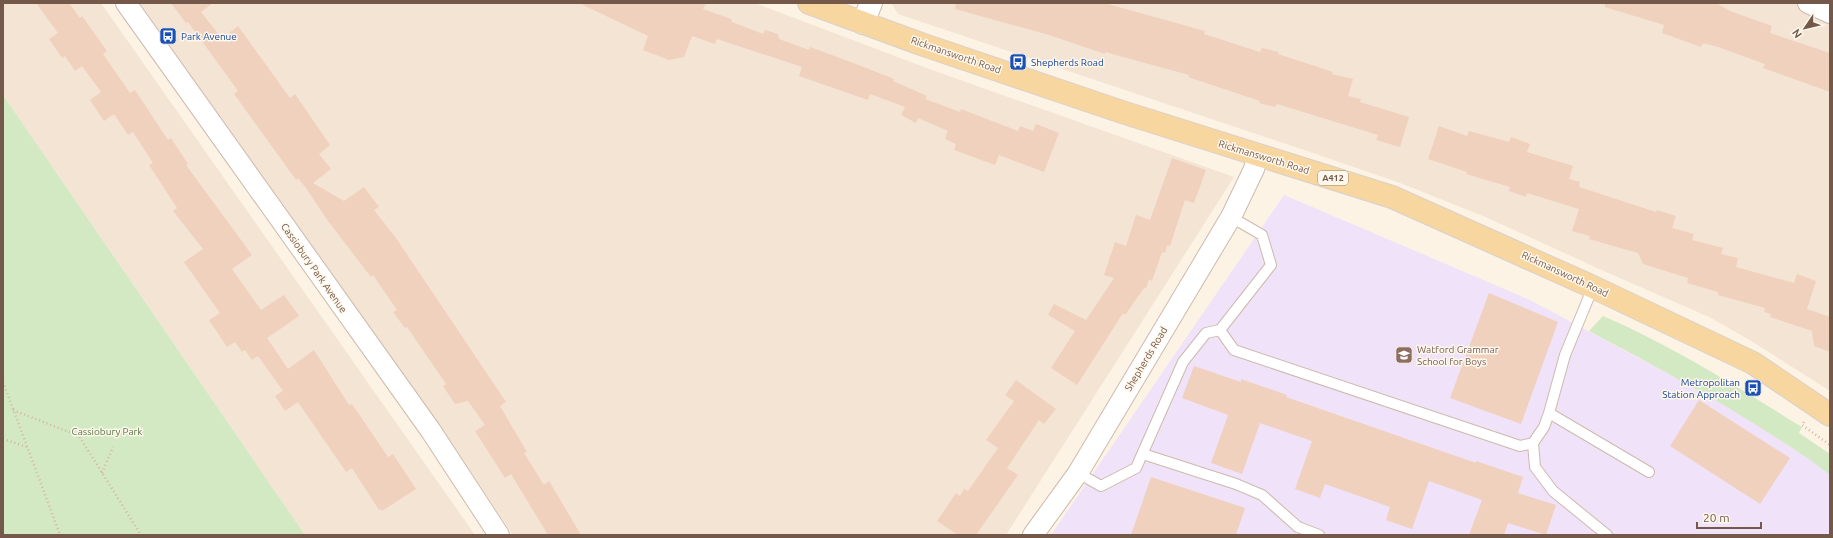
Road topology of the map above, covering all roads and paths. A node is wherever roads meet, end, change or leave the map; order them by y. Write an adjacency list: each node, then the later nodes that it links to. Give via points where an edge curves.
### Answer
1 (126, 3): 25 (street, Cassiobury Park Avenue, via 431,431)
2 (809, 3): 6 (main road, Rickmansworth Road / A412)
3 (870, 3): 6 (street)
4 (1808, 3): 5 (street)
5 (1830, 13)
6 (863, 23): 7 (main road, Rickmansworth Road / A412, via 1122,112)
7 (1258, 155): 8 (street, Shepherds Road); 9 (main road, Rickmansworth Road / A412, via 1392,197)
8 (1231, 217): 10 (lane, via 1262,235 1270,265); 22 (street, Shepherds Road)
9 (1593, 287): 13 (lane, via 1565,355); 14 (main road, Rickmansworth Road / A412, via 1753,363)
10 (1220, 330): 16 (lane, via 1234,350 1520,446); 19 (lane, via 1206,332 1182,362)
11 (3, 382): 12 (path)
12 (13, 410): 17 (path); 21 (path, via 79,436)
13 (1549, 413): 16 (lane, via 1544,427); 20 (lane)
14 (1830, 415)
15 (3, 439): 17 (path)
16 (1533, 443): 28 (lane, via 1536,467 1545,482)
17 (27, 447): 23 (path)
18 (113, 447): 21 (path)
19 (1143, 454): 22 (lane, via 1136,468 1101,486); 27 (lane, via 1262,495 1298,527)
20 (1649, 472)
21 (102, 473): 24 (path)
22 (1078, 473): 26 (street, Shepherds Road)
23 (60, 535)
24 (141, 535)
25 (499, 535)
26 (1033, 535)
27 (1319, 535)
28 (1607, 535)

